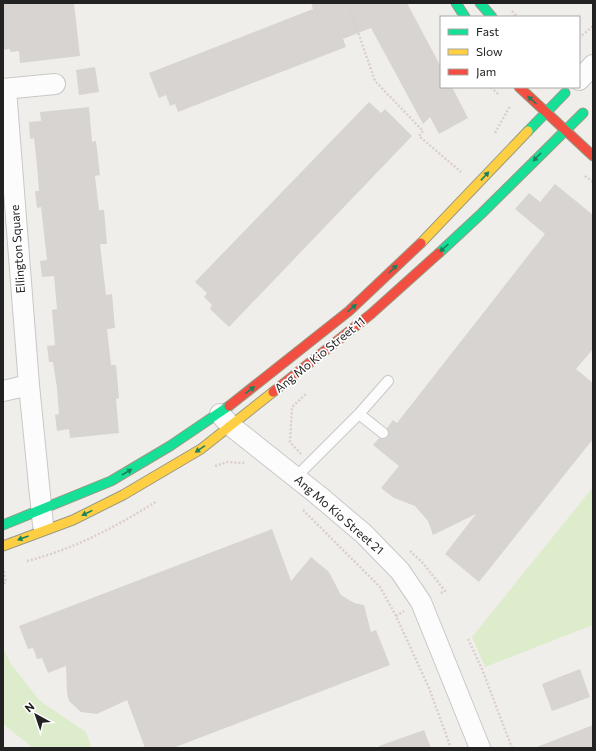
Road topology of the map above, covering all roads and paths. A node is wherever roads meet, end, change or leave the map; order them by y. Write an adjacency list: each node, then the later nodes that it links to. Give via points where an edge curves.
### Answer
1 (348, 3): 21 (path, via 375,81 423,131 419,136)
2 (456, 3): 4 (street)
3 (480, 3): 5 (street)
4 (464, 16)
5 (491, 16)
6 (593, 26): 7 (path)
7 (580, 37)
8 (593, 65): 9 (street, Ang Mo Kio Street 11)
9 (580, 78)
10 (55, 84): 12 (street, Ellington Square)
11 (520, 88): 16 (street, one-way to 11)
12 (4, 89): 26 (street, Ellington Square)
13 (569, 89): 16 (street, Ang Mo Kio Street 11)
14 (510, 105): 18 (path)
15 (586, 110): 17 (street, Ang Mo Kio Street 11)
16 (546, 112): 17 (street); 30 (street, Ang Mo Kio Street 11, one-way to 16, via 274,372 366,296)
17 (565, 130): 19 (street); 30 (street, Ang Mo Kio Street 11, one-way to 30, via 481,214 370,314)
18 (492, 139)
19 (593, 156)
20 (467, 168): 21 (path)
21 (462, 174): 23 (path)
22 (583, 174): 24 (path)
23 (458, 179)
24 (593, 182)
25 (388, 381): 29 (lane)
26 (29, 385): 27 (street); 37 (street, Ellington Square)
27 (3, 391)
28 (308, 392): 34 (path, via 292,407 290,442)
29 (359, 414): 31 (lane); 34 (lane)
30 (225, 419): 34 (street, Ang Mo Kio Street 21); 37 (street, Ang Mo Kio Street 11, one-way to 30, via 72,499 126,473); 39 (street, Ang Mo Kio Street 11, one-way to 39, via 201,449 123,495 73,520)
31 (383, 433)
32 (250, 465): 33 (path, via 226,462)
33 (211, 468)
34 (302, 470): 49 (street, Ang Mo Kio Street 21, via 400,571 421,602)
35 (160, 499): 42 (path, via 81,544)
36 (301, 508): 48 (path, via 380,587 429,688)
37 (40, 509): 38 (street, Ang Mo Kio Street 11); 39 (street, Ellington Square)
38 (3, 525)
39 (44, 531): 40 (street, Ang Mo Kio Street 11, one-way to 40)
40 (3, 546)
41 (406, 547): 46 (path, via 422,562)
42 (22, 562)
43 (9, 565): 44 (path)
44 (3, 567): 45 (path, via 6,582)
45 (3, 584)
46 (445, 591)
47 (468, 639): 50 (path)
48 (451, 748)
49 (480, 748)
50 (512, 748)

